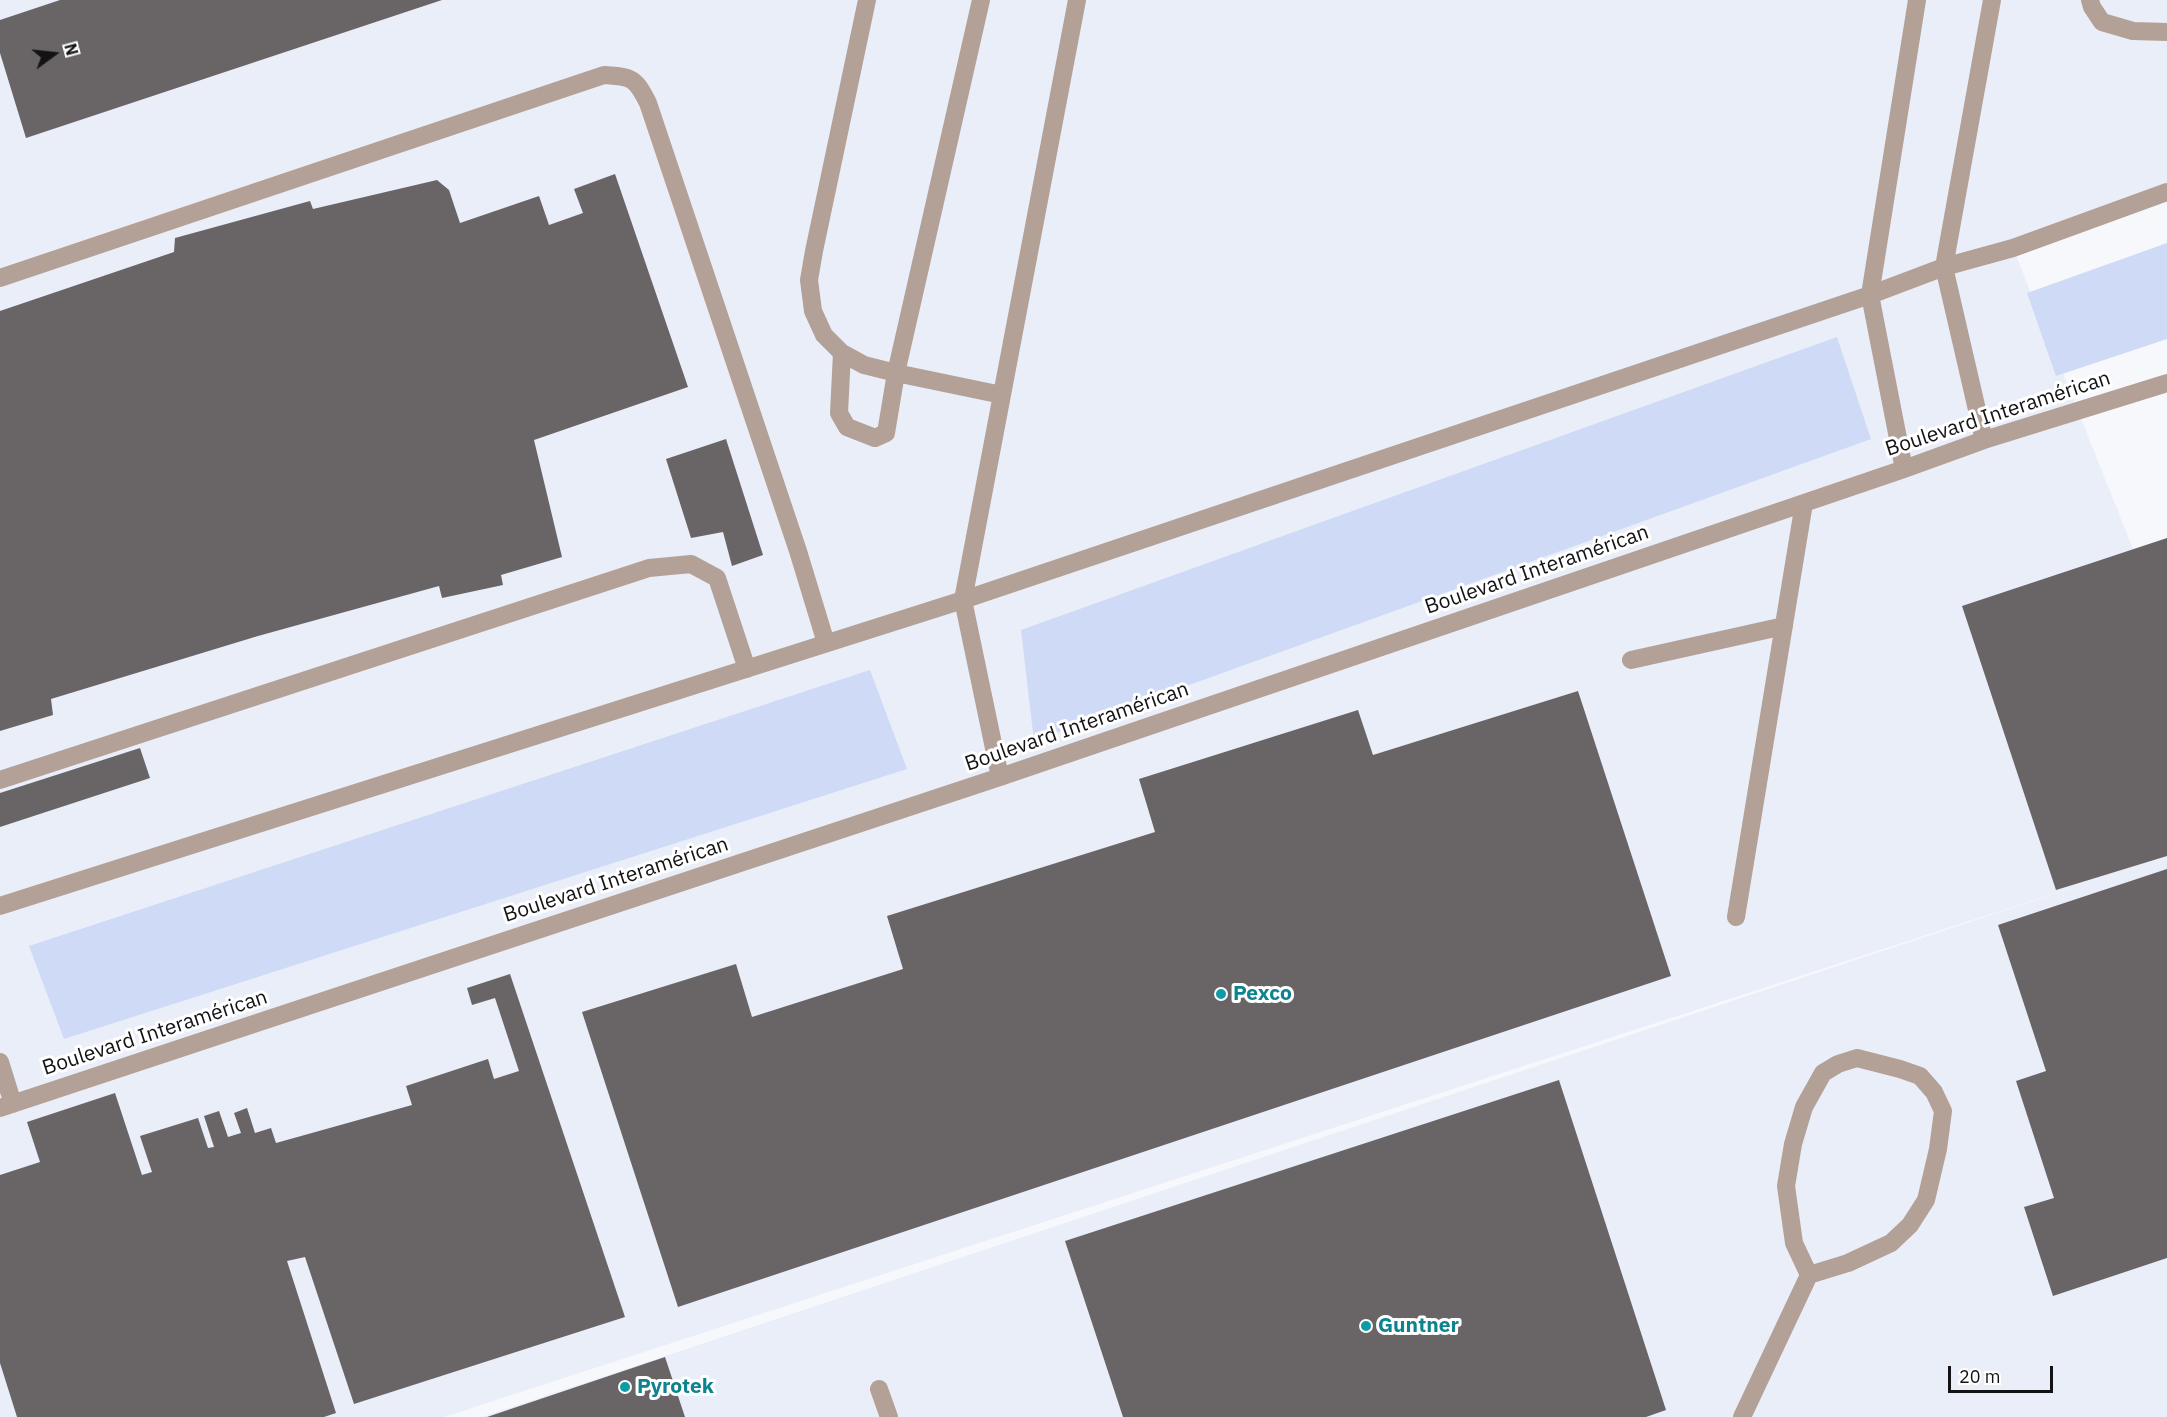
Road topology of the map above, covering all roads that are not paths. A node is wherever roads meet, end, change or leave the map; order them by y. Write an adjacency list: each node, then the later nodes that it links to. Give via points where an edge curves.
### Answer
1 (867, 0): 12 (street, via 809,280 813,311 824,334)
2 (981, 0): 13 (street)
3 (1077, 0): 15 (street)
4 (1917, 0): 11 (street)
5 (1992, 0): 9 (street)
6 (2090, 0): 7 (street, via 2102,22 2133,31)
7 (2167, 32)
8 (2167, 192): 9 (street, via 2013,248)
9 (1944, 267): 11 (street); 16 (street)
10 (0, 278): 21 (street, via 604,75 626,76 638,84 648,103)
11 (1870, 294): 17 (street); 19 (street)
12 (842, 353): 13 (street, via 864,365); 13 (street, via 839,413 847,427 875,438 886,433)
13 (896, 374): 15 (street)
14 (2167, 383): 16 (street, Boulevard Interamérican)
15 (1002, 395): 19 (street)
16 (1984, 440): 17 (street, Boulevard Interamérican)
17 (1904, 469): 18 (street, Boulevard Interamérican)
18 (1804, 503): 20 (street); 24 (street, Boulevard Interamérican)
19 (963, 600): 21 (street); 24 (street)
20 (1784, 626): 22 (street); 27 (street)
21 (826, 643): 23 (street)
22 (1631, 660)
23 (747, 669): 25 (street, via 717,578 691,564 649,568); 26 (street)
24 (1000, 777): 29 (street, Boulevard Interamérican)
25 (0, 780)
26 (0, 906)
27 (1736, 916)
28 (0, 1062): 29 (street)
29 (7, 1106)
30 (1809, 1275): 30 (street, via 1891,1243 1910,1225 1926,1200 1943,1111 1920,1076 1857,1058 1823,1073 1804,1107 1786,1186 1794,1243); 33 (street)
31 (879, 1389): 32 (street)
32 (889, 1417)
33 (1742, 1417)

